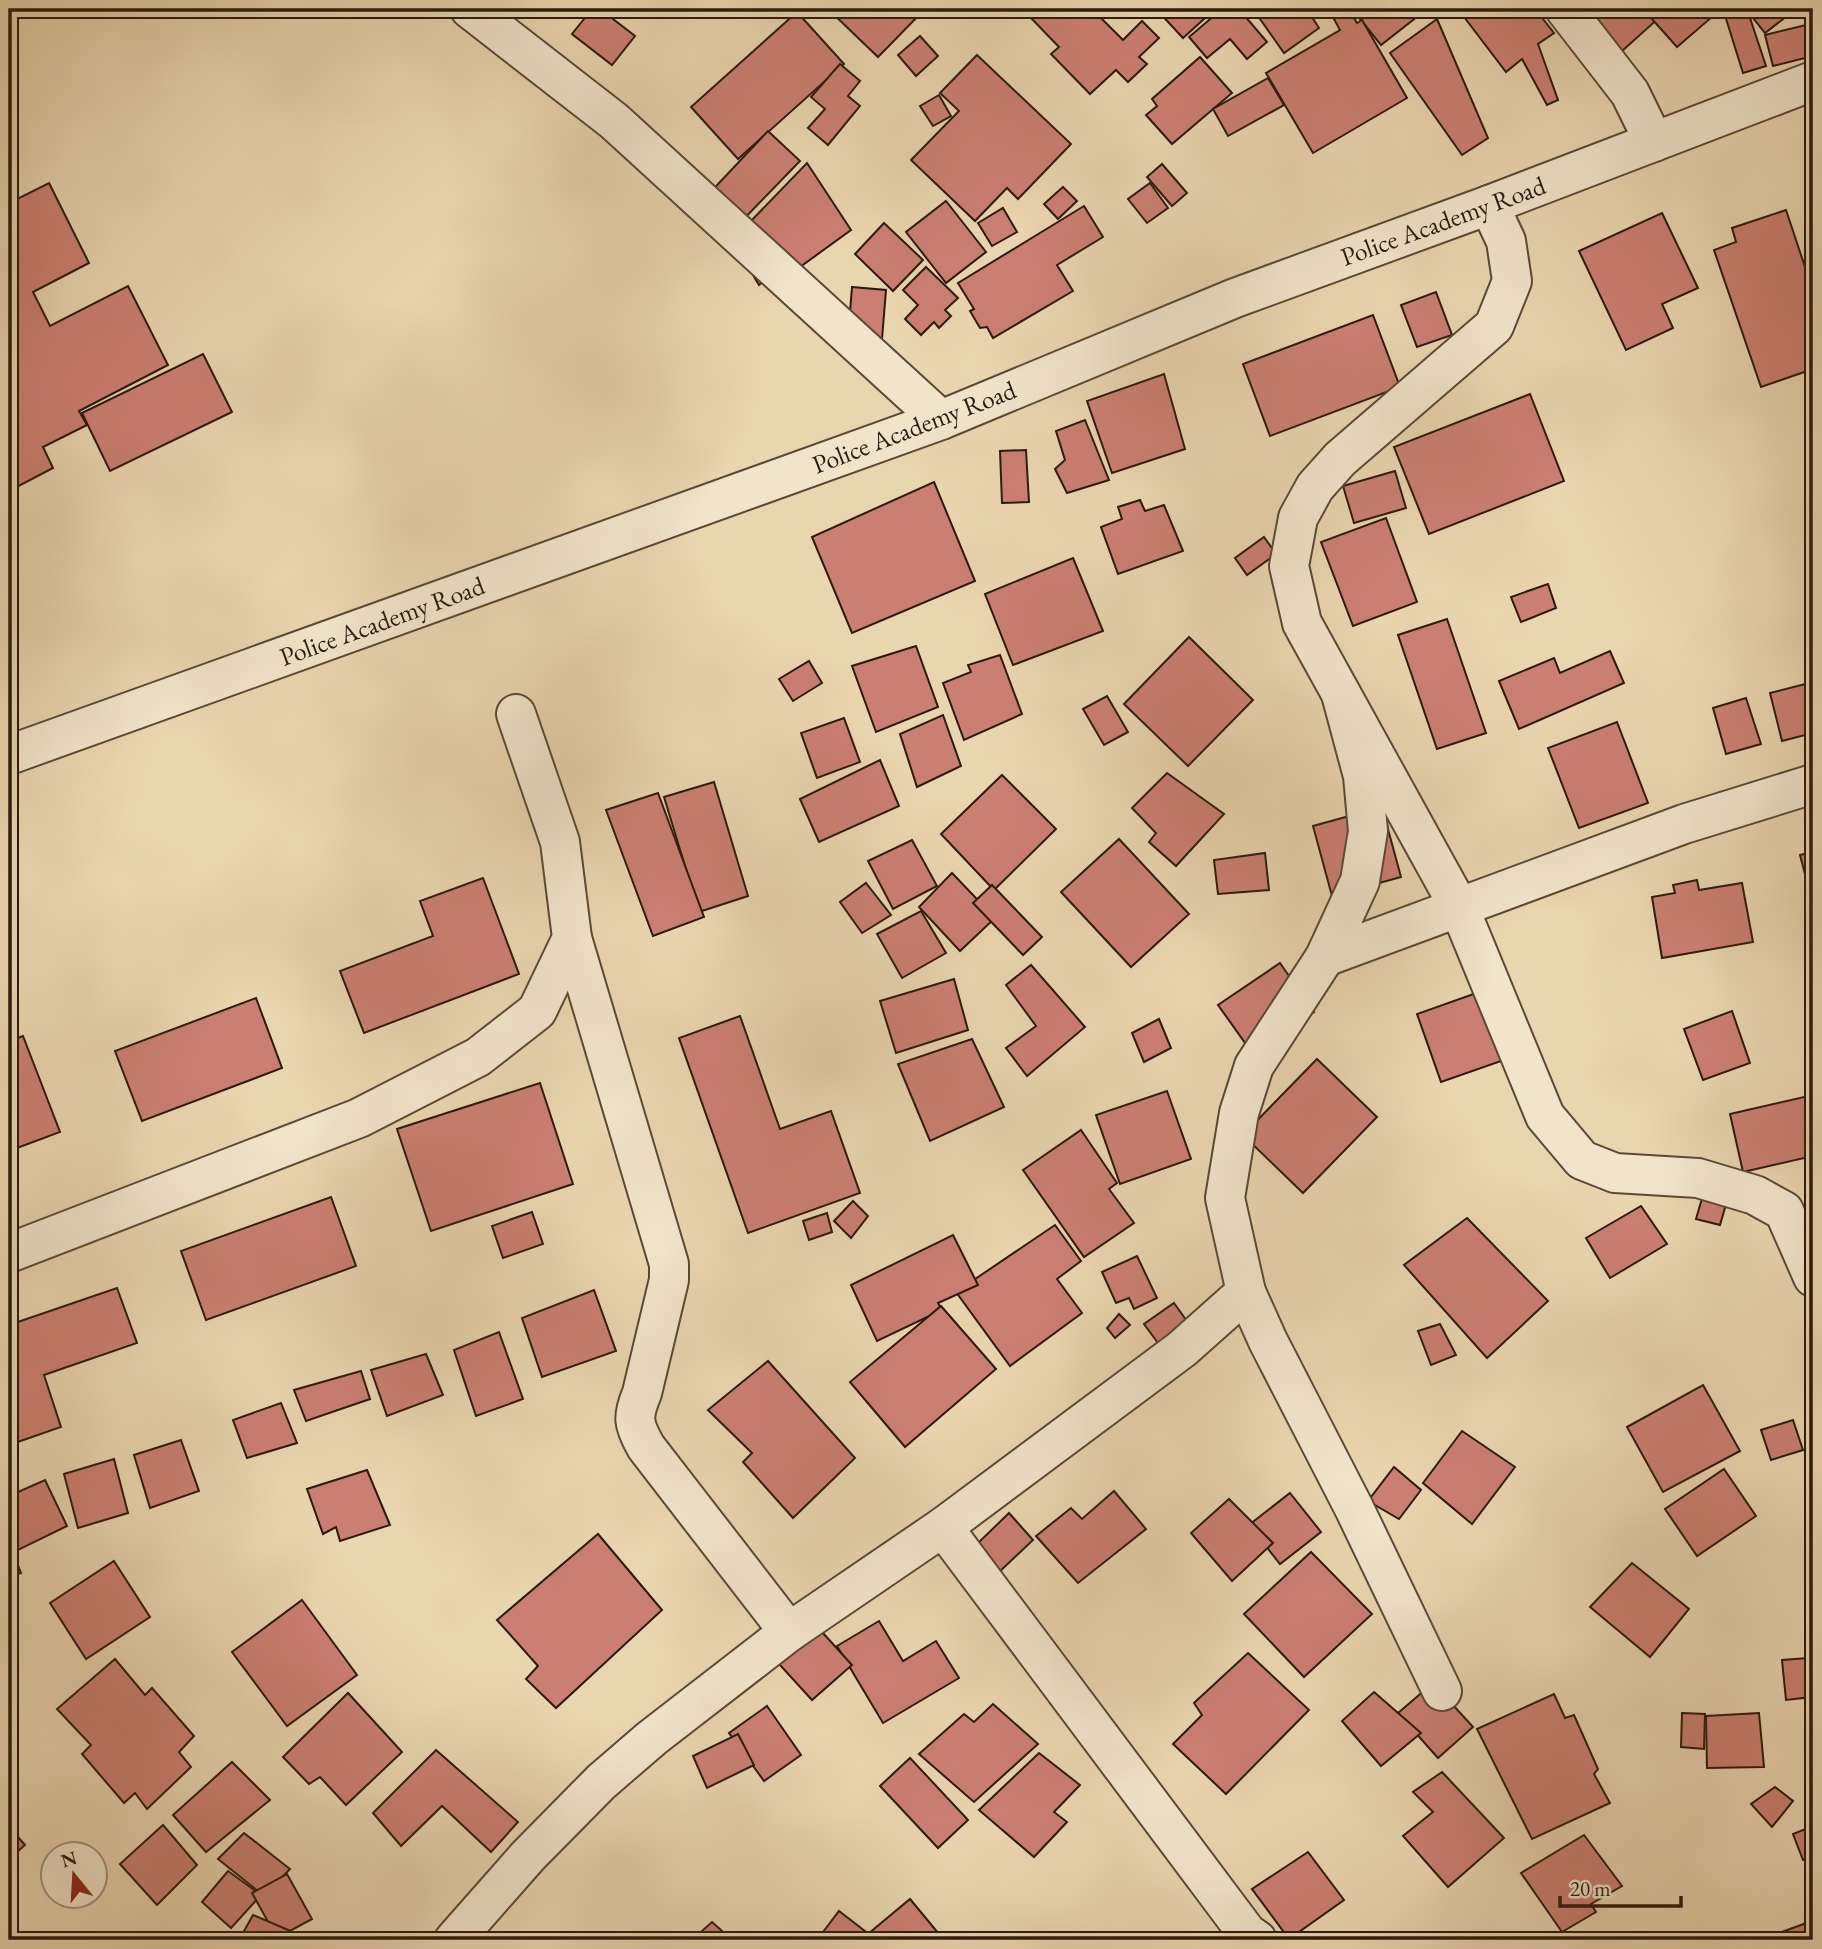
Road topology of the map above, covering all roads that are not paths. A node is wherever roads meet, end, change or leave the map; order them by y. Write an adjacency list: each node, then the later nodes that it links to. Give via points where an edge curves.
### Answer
1 (470, 9): 6 (street, via 614,121)
2 (1565, 9): 4 (street, via 1630,93)
3 (1813, 81): 4 (street, Police Academy Road)
4 (1654, 142): 5 (street, Police Academy Road)
5 (1489, 205): 6 (street, Police Academy Road, via 1234,298); 7 (street, via 1506,241 1512,281 1494,326 1340,459 1315,487 1298,518 1289,566 1302,623)
6 (941, 420): 9 (street, Police Academy Road)
7 (1341, 694): 11 (street); 13 (street, via 1363,776 1368,831 1360,881)
8 (516, 714): 12 (street, via 560,842)
9 (9, 755)
10 (1813, 784): 11 (street, via 1684,824)
11 (1459, 907): 13 (street); 15 (street, via 1545,1116 1582,1160 1615,1173 1698,1178 1755,1195 1784,1211)
12 (572, 937): 14 (street, via 537,1012 478,1057 359,1118); 18 (street, via 670,1264 635,1410 635,1428)
13 (1325, 957): 16 (street, via 1254,1066 1239,1113 1225,1198)
14 (9, 1253)
15 (1813, 1277)
16 (1246, 1292): 17 (street, via 1182,1349); 19 (street)
17 (943, 1527): 18 (street); 21 (street, via 1247,1933)
18 (789, 1632): 20 (street, via 601,1782)
19 (1442, 1692)
20 (454, 1940)
21 (1257, 1940)

